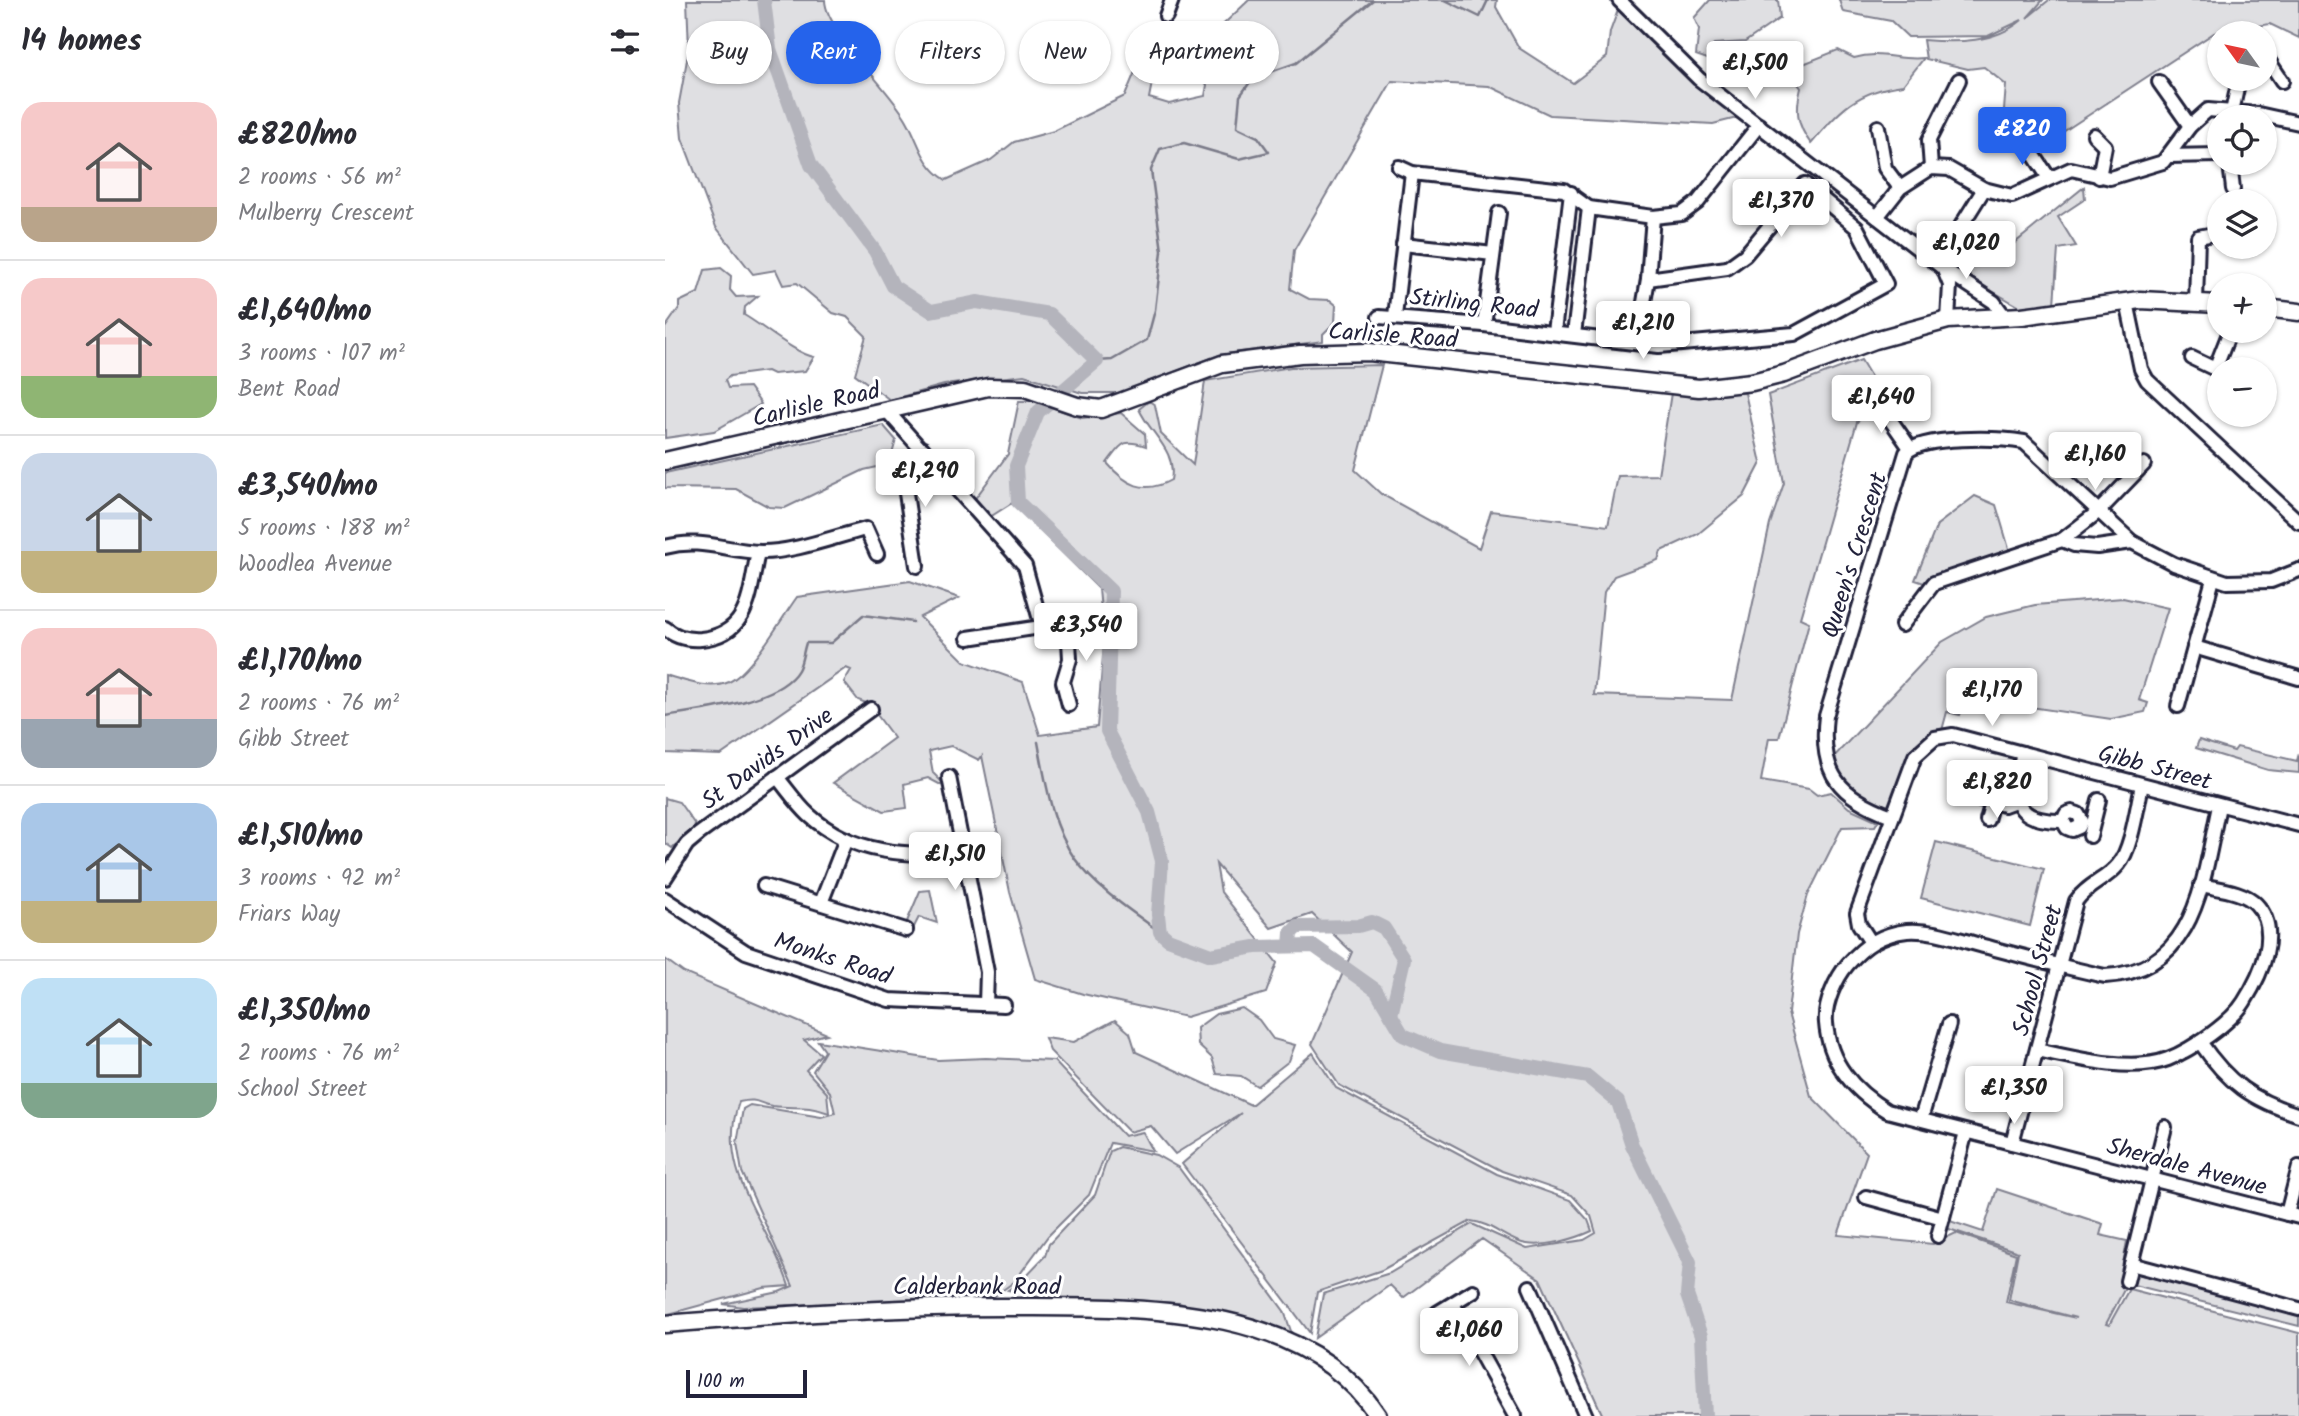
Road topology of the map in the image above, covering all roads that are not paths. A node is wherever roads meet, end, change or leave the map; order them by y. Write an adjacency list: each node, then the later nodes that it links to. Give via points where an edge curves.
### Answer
1 (1172, 0): 3 (street)
2 (1619, 0): 13 (street, via 1671,54)
3 (1165, 16)
4 (2277, 73): 6 (street)
5 (1959, 80): 8 (street)
6 (2282, 81)
7 (2159, 82): 14 (street)
8 (1950, 99): 9 (street); 21 (street, via 1929,140)
9 (1963, 104)
10 (2207, 112): 14 (street)
11 (2277, 118): 12 (street)
12 (2299, 123)
13 (1759, 125): 32 (street, via 1698,202 1682,215); 33 (street)
14 (2190, 126): 19 (street)
15 (1878, 127): 26 (street, via 1885,168)
16 (2094, 135): 24 (street, via 2105,146)
17 (2017, 138): 25 (street, via 2034,146)
18 (2207, 155): 19 (street)
19 (2168, 156): 24 (street, via 2163,162)
20 (1399, 167): 22 (street)
21 (1931, 168): 26 (street); 27 (street, via 1949,169)
22 (1412, 173): 29 (street); 37 (street)
23 (2231, 175): 28 (street)
24 (2099, 177): 25 (street, via 2071,169)
25 (2049, 178): 27 (street, via 2011,196)
26 (1901, 188): 33 (street)
27 (1984, 189): 36 (street)
28 (2233, 189)
29 (1571, 194): 30 (street); 54 (street)
30 (1589, 208): 32 (street); 55 (street)
31 (1499, 213): 38 (street)
32 (1653, 217): 41 (street)
33 (1877, 218): 40 (street)
34 (2207, 235): 45 (street, via 2198,237)
35 (1934, 237): 36 (street)
36 (1951, 242): 39 (street)
37 (1403, 244): 38 (street); 49 (street)
38 (1493, 254): 53 (street)
39 (1951, 256)
40 (1944, 269): 42 (street); 43 (street, via 1950,285)
41 (1648, 279): 56 (street); 56 (street, Stirling Road, via 1727,268 1745,255 1805,184 1857,228 1886,284 1794,334 1659,346)
42 (1979, 292): 43 (street, via 1962,291); 51 (street)
43 (1948, 301): 52 (street)
44 (2127, 302): 45 (main road, Carlisle Road); 51 (main road, Carlisle Road); 66 (street, via 2147,380)
45 (2196, 302): 46 (main road, Carlisle Road)
46 (2207, 303)
47 (2277, 309): 48 (main road)
48 (2299, 312)
49 (1395, 316): 50 (street, Stirling Road); 53 (street, Stirling Road)
50 (1379, 317)
51 (2005, 317): 52 (main road, Carlisle Road)
52 (1948, 320): 60 (main road, Carlisle Road, via 1875,340 1784,374 1727,386 1652,384 1369,352 1300,354 1222,364 1101,409 1077,407 1025,388 989,387)
53 (1484, 325): 54 (street, Stirling Road)
54 (1554, 332): 55 (street, Stirling Road)
55 (1574, 335): 56 (street, Stirling Road)
56 (1637, 343)
57 (2192, 358): 58 (street)
58 (2207, 365)
59 (1878, 402): 61 (street)
60 (887, 411): 62 (street); 63 (main road, Carlisle Road)
61 (1910, 448): 65 (street, Queen's Crescent, via 1959,440 2024,442); 95 (street, Queen's Crescent, via 1826,716 1824,735 1828,766 1837,785)
62 (923, 449): 72 (street, via 904,480); 78 (street, via 1025,566)
63 (665, 461)
64 (2144, 464): 65 (street)
65 (2098, 512): 67 (street); 68 (street, Queen's Crescent)
66 (2299, 522)
67 (2062, 540): 68 (street, via 2097,547); 77 (street, via 1934,583)
68 (2131, 542): 74 (street, Queen's Crescent)
69 (665, 547): 70 (street, via 699,541)
70 (758, 552): 71 (street, via 866,529); 79 (street, via 745,611 726,632 692,640)
71 (877, 554)
72 (917, 566)
73 (2299, 570): 74 (street, Queen's Crescent, via 2257,583)
74 (2213, 579): 81 (street)
75 (1087, 620): 76 (street)
76 (1068, 623): 78 (street); 83 (street, via 1070,659 1063,682)
77 (1902, 625)
78 (1042, 627): 80 (street)
79 (665, 628)
80 (968, 638)
81 (2194, 647): 82 (street); 84 (street)
82 (2299, 678)
83 (1069, 705)
84 (2178, 706)
85 (871, 709): 87 (street, St Davids Drive)
86 (2023, 753): 89 (street, Gibb Street); 92 (street); 95 (street, Gibb Street, via 1953,735 1935,737 1915,756)
87 (777, 777): 98 (street, via 808,814); 100 (street, St Davids Drive, via 687,844)
88 (949, 777): 99 (street)
89 (2142, 785): 94 (street, Gibb Street); 107 (street, School Street, via 2125,855 2076,901)
90 (1977, 799): 93 (street)
91 (2099, 800): 92 (street, via 2088,829 2072,812 2063,821 2033,819)
92 (2015, 801): 93 (street, via 2004,805)
93 (1992, 802): 96 (street)
94 (2219, 806): 97 (street, Gibb Street); 101 (street, Sherdale Avenue)
95 (1892, 816): 106 (street, Gibb Street, via 1857,913)
96 (1987, 820)
97 (2299, 825)
98 (846, 839): 99 (street, via 898,855); 104 (street)
99 (964, 853): 108 (street, via 987,972)
100 (665, 878)
101 (2201, 884): 107 (street, Sherdale Avenue, via 2190,920 2175,946 2155,962 2128,975 2105,976); 111 (street, via 2248,898 2266,919 2270,934 2268,949 2243,1003)
102 (764, 886): 104 (street)
103 (665, 899): 108 (street, Monks Road, via 746,952 889,1000)
104 (821, 903): 105 (street)
105 (906, 929)
106 (1870, 942): 107 (street, Sherdale Avenue, via 1906,931 1925,931); 114 (street, Sherdale Avenue, via 1843,970 1832,990 1825,1018 1828,1042 1843,1073 1861,1095 1887,1111)
107 (2060, 966): 112 (street, School Street)
108 (986, 1004): 109 (street, Monks Road)
109 (1004, 1005)
110 (1949, 1024): 114 (street)
111 (2200, 1042): 112 (street, via 2166,1060 2105,1065); 113 (street, via 2219,1069 2242,1089 2265,1104)
112 (2037, 1050): 117 (street, School Street)
113 (2299, 1115)
114 (1921, 1119): 116 (street, Sherdale Avenue)
115 (2165, 1127): 119 (street)
116 (1966, 1132): 117 (street, Sherdale Avenue); 122 (street)
117 (2012, 1143): 119 (street, Sherdale Avenue)
118 (2299, 1167): 121 (street)
119 (2152, 1178): 121 (street, Sherdale Avenue); 124 (street)
120 (1866, 1197): 122 (street)
121 (2293, 1215)
122 (1943, 1218): 123 (street)
123 (1938, 1236)
124 (2131, 1264): 125 (street); 129 (street)
125 (2127, 1281)
126 (1530, 1287): 134 (street)
127 (1473, 1292): 128 (street)
128 (1453, 1304): 130 (street); 133 (street)
129 (2299, 1309)
130 (1437, 1312)
131 (665, 1324): 132 (main road, Calderbank Road, via 914,1307 1125,1308 1195,1315 1285,1341 1342,1372)
132 (1378, 1416)
133 (1514, 1416)
134 (1586, 1416)

